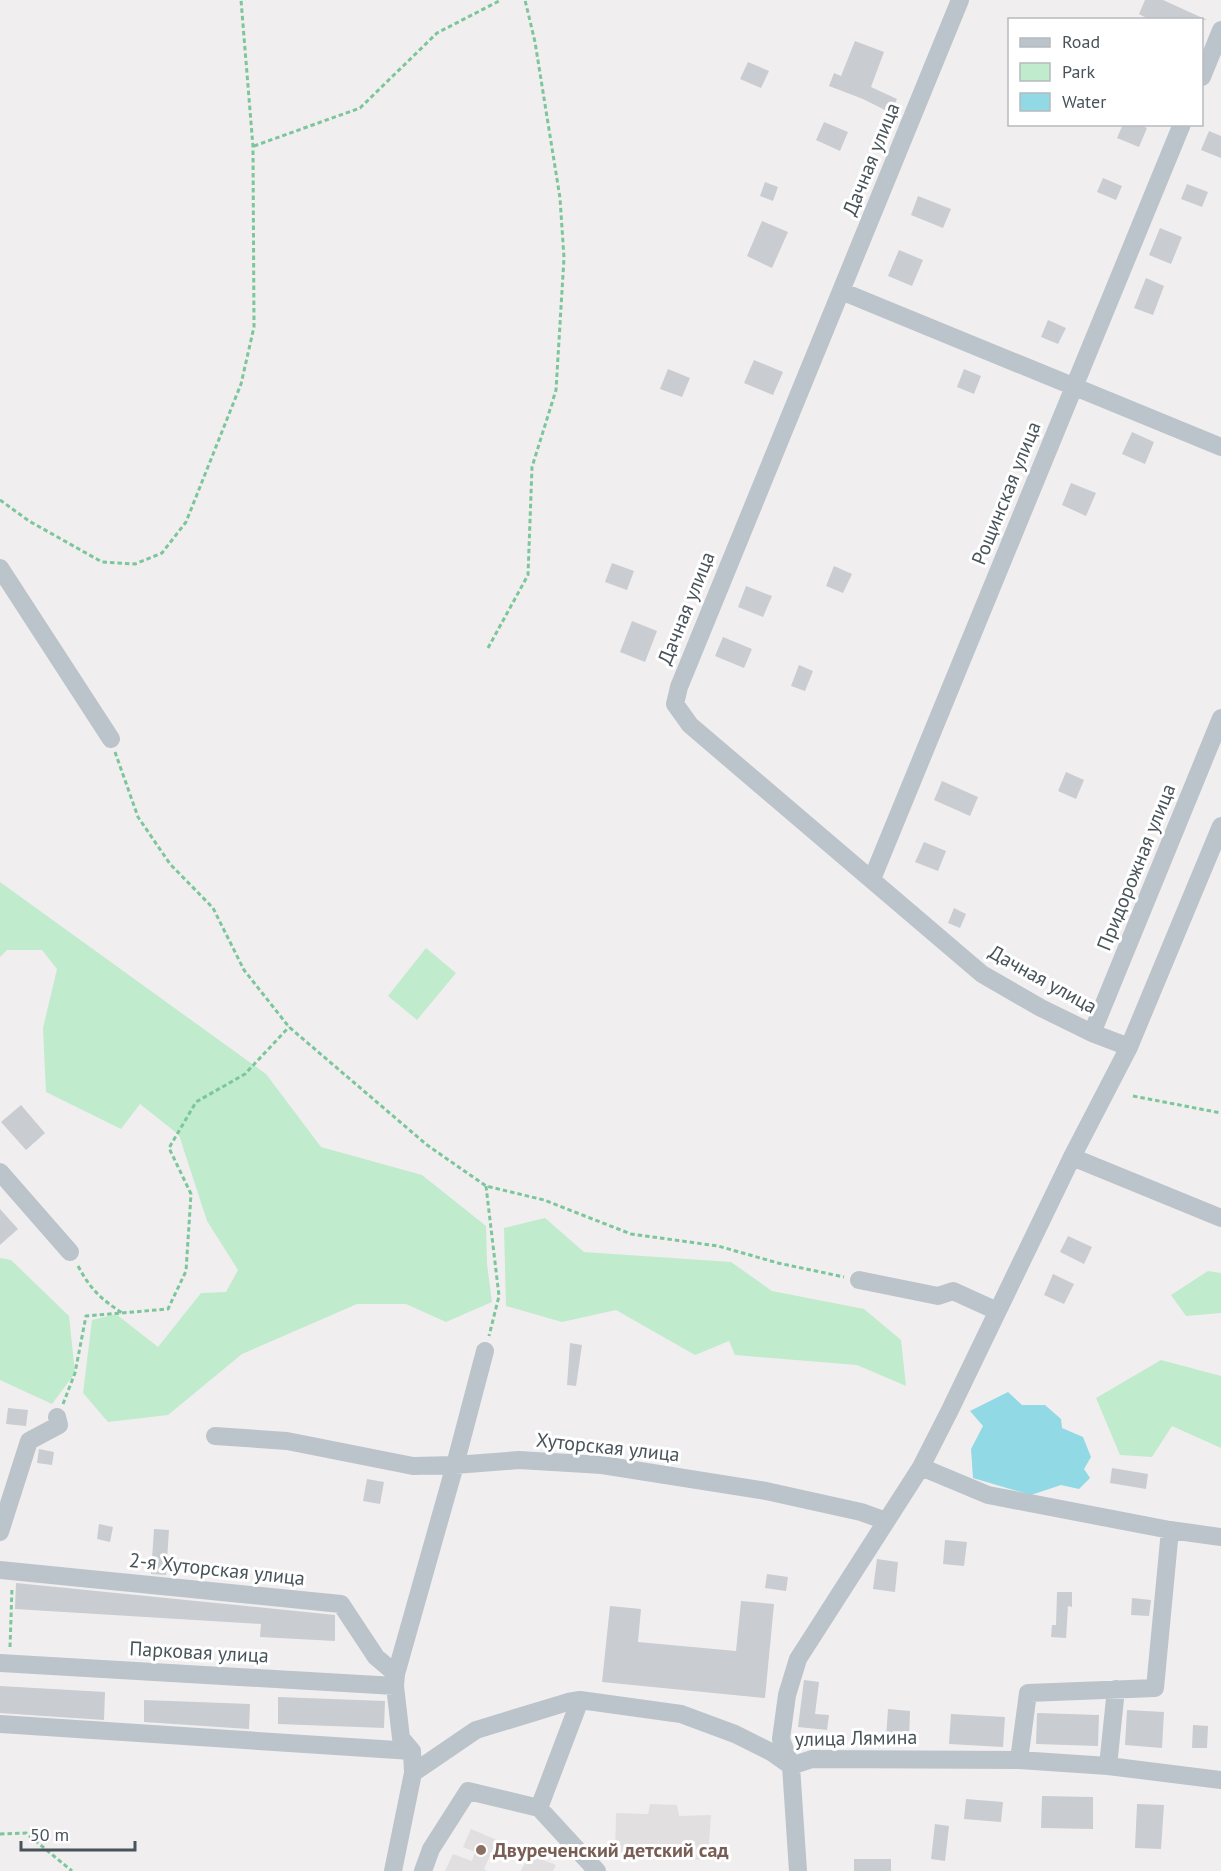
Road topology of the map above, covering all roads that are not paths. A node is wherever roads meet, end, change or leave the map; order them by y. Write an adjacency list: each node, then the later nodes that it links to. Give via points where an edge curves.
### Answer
1 (960, 0): 5 (street, Дачная улица)
2 (1221, 30): 3 (street)
3 (1203, 75)
4 (1181, 126): 6 (street, Рощинская улица)
5 (841, 291): 6 (street); 12 (street, Дачная улица, via 675,704 690,725)
6 (1074, 386): 7 (street); 12 (street, Рощинская улица)
7 (1221, 447)
8 (0, 568): 10 (street)
9 (1221, 718): 13 (street, Придорожная улица)
10 (111, 739)
11 (1221, 826): 14 (street)
12 (872, 879): 13 (street, Дачная улица, via 982,974)
13 (1092, 1033): 14 (street, Дачная улица)
14 (1128, 1047): 15 (street)
15 (1072, 1157): 17 (street); 20 (street)
16 (0, 1172): 18 (street)
17 (1221, 1218)
18 (70, 1252)
19 (859, 1281): 20 (street, via 938,1296 953,1291)
20 (997, 1311): 25 (street)
21 (485, 1351): 24 (street)
22 (57, 1417): 28 (street, via 59,1425 29,1441)
23 (215, 1436): 24 (street, Хуторская улица, via 287,1441 413,1466)
24 (455, 1465): 26 (street, Хуторская улица, via 519,1460 602,1465 766,1491); 32 (street)
25 (921, 1467): 26 (street); 27 (street, via 988,1495)
26 (886, 1521): 38 (street, via 798,1659 787,1695 781,1739)
27 (1170, 1530): 29 (street); 33 (street, via 1155,1688)
28 (0, 1532)
29 (1221, 1537)
30 (6, 1571): 32 (street, 2-я Хуторская улица, via 340,1604)
31 (5, 1664): 32 (street, Парковая улица)
32 (395, 1680): 36 (street, via 401,1738)
33 (1116, 1689): 37 (street, via 1028,1693); 39 (street)
34 (580, 1700): 38 (street, улица Лямина, via 681,1714 735,1734); 40 (street, улица Лямина, via 476,1730); 42 (street)
35 (0, 1724): 36 (street)
36 (412, 1751): 40 (street)
37 (1019, 1760): 38 (street, улица Лямина, via 812,1759); 39 (street, улица Лямина)
38 (791, 1766): 46 (street)
39 (1108, 1766): 41 (street, улица Лямина)
40 (413, 1773): 43 (street)
41 (1221, 1780)
42 (539, 1808): 44 (street, via 468,1791 431,1849); 45 (street)
43 (393, 1871)
44 (423, 1871)
45 (597, 1871)
46 (798, 1871)

